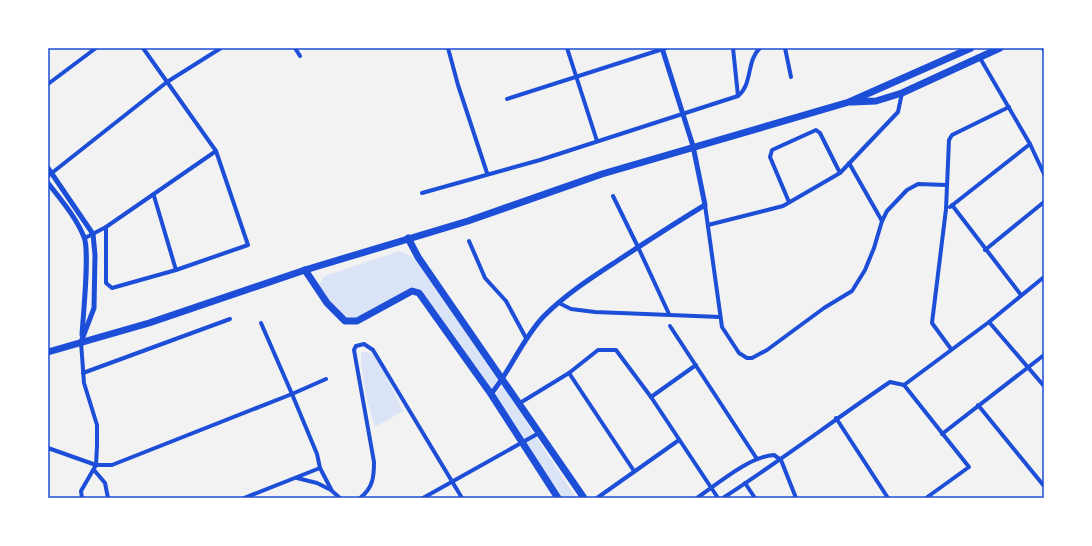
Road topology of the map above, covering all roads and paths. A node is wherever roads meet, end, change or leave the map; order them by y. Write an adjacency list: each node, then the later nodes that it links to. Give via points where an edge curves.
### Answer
1 (96, 48): 18 (street)
2 (143, 48): 17 (street)
3 (221, 48): 17 (street)
4 (295, 48): 13 (street)
5 (448, 48): 31 (street)
6 (567, 48): 15 (street)
7 (663, 48): 15 (street); 24 (street)
8 (733, 48): 20 (street)
9 (760, 48): 20 (street, via 750,62 744,92)
10 (785, 48): 16 (street)
11 (970, 48): 22 (main road)
12 (1000, 48): 14 (main road)
13 (300, 56)
14 (980, 58): 19 (main road); 23 (street)
15 (576, 77): 21 (street); 25 (street)
16 (791, 77)
17 (167, 82): 28 (street); 34 (street)
18 (48, 84)
19 (902, 93): 22 (main road, via 876,100); 29 (street, via 898,112)
20 (738, 96): 24 (street)
21 (507, 99)
22 (849, 102): 27 (main road)
23 (1009, 108): 26 (street); 36 (street, via 950,138)
24 (683, 113): 25 (street); 27 (street)
25 (597, 141): 31 (street, via 540,160)
26 (1030, 144): 33 (street); 43 (street)
27 (694, 146): 42 (street); 50 (main road, via 602,174 468,221)
28 (216, 151): 38 (street); 54 (street, via 248,245)
29 (848, 163): 32 (street); 45 (street)
30 (48, 168): 34 (street)
31 (487, 173): 37 (street)
32 (840, 173): 40 (street); 40 (street, via 820,133 816,130 772,150 770,157)
33 (1044, 174)
34 (50, 175): 48 (street)
35 (48, 183): 49 (street)
36 (947, 185): 44 (street); 45 (street, via 912,186 893,202)
37 (422, 193)
38 (154, 196): 47 (street); 54 (street)
39 (613, 196): 52 (street)
40 (789, 202): 46 (street)
41 (1044, 202): 53 (street)
42 (704, 205): 46 (street); 52 (street)
43 (952, 206): 44 (street); 53 (street)
44 (946, 209): 67 (street, via 932,323)
45 (882, 221): 60 (street, via 865,270 852,291 824,308 767,350 752,358 739,353 722,327)
46 (708, 225): 60 (street)
47 (106, 227): 48 (street); 54 (street, via 106,283 109,287 115,288)
48 (93, 234): 49 (street); 66 (street, via 94,308)
49 (85, 238): 66 (street)
50 (408, 238): 55 (main road); 75 (main road, via 418,257)
51 (469, 241): 65 (street, via 486,278 506,301)
52 (638, 247): 58 (street); 59 (street)
53 (986, 250): 57 (street)
54 (176, 270)
55 (305, 270): 66 (main road, via 149,323); 79 (main road, via 327,303 346,321 357,321 412,291 419,293)
56 (1044, 277): 57 (street)
57 (1022, 295): 62 (street)
58 (558, 303): 59 (street, via 577,310); 65 (street)
59 (669, 314): 60 (street)
60 (720, 317)
61 (230, 319): 72 (street)
62 (989, 322): 67 (street); 71 (street)
63 (261, 323): 78 (street)
64 (670, 326): 70 (street)
65 (526, 338): 75 (street)
66 (81, 342): 68 (main road); 72 (street)
67 (951, 349): 76 (street)
68 (48, 352)
69 (1044, 355): 71 (street)
70 (696, 365): 80 (street); 89 (street)
71 (1028, 366): 77 (street); 82 (street)
72 (83, 373): 91 (street, via 97,425)
73 (569, 373): 80 (street, via 598,350 616,350); 81 (street); 94 (street)
74 (326, 379): 78 (street)
75 (502, 380): 79 (street); 81 (main road)
76 (904, 384): 83 (street, via 890,382); 85 (street)
77 (1044, 386)
78 (292, 394): 91 (street, via 112,465); 92 (street, via 317,454)
79 (491, 394): 87 (main road)
80 (651, 397): 86 (street)
81 (520, 403): 84 (main road)
82 (978, 405): 85 (street); 98 (street)
83 (836, 418): 90 (street); 116 (street)
84 (539, 433): 87 (street); 109 (main road)
85 (942, 434): 117 (street, via 969,468)
86 (679, 440): 94 (street); 99 (street)
87 (521, 444): 96 (street); 108 (main road)
88 (48, 448): 91 (street)
89 (757, 459): 90 (street, via 774,455); 99 (street)
90 (781, 460): 97 (street); 115 (street)
91 (96, 465): 93 (street)
92 (320, 468): 95 (street); 100 (street)
93 (94, 470): 101 (street, via 81,491); 102 (street, via 105,483)
94 (634, 471): 110 (street)
95 (296, 478): 100 (street, via 317,483); 103 (street)
96 (453, 482): 105 (street, via 373,350 364,344 356,346 354,350 374,462 374,478 370,488); 106 (street); 107 (street)
97 (745, 483): 113 (street); 114 (street)
98 (1044, 486)
99 (711, 488): 111 (street); 112 (street)
100 (331, 490): 104 (street)
101 (82, 498)
102 (108, 498)
103 (244, 498)
104 (340, 498)
105 (360, 498)
106 (423, 498)
107 (462, 498)
108 (558, 498)
109 (584, 498)
110 (597, 498)
111 (697, 498)
112 (718, 498)
113 (723, 498)
114 (755, 498)
115 (796, 498)
116 (888, 498)
117 (926, 498)

